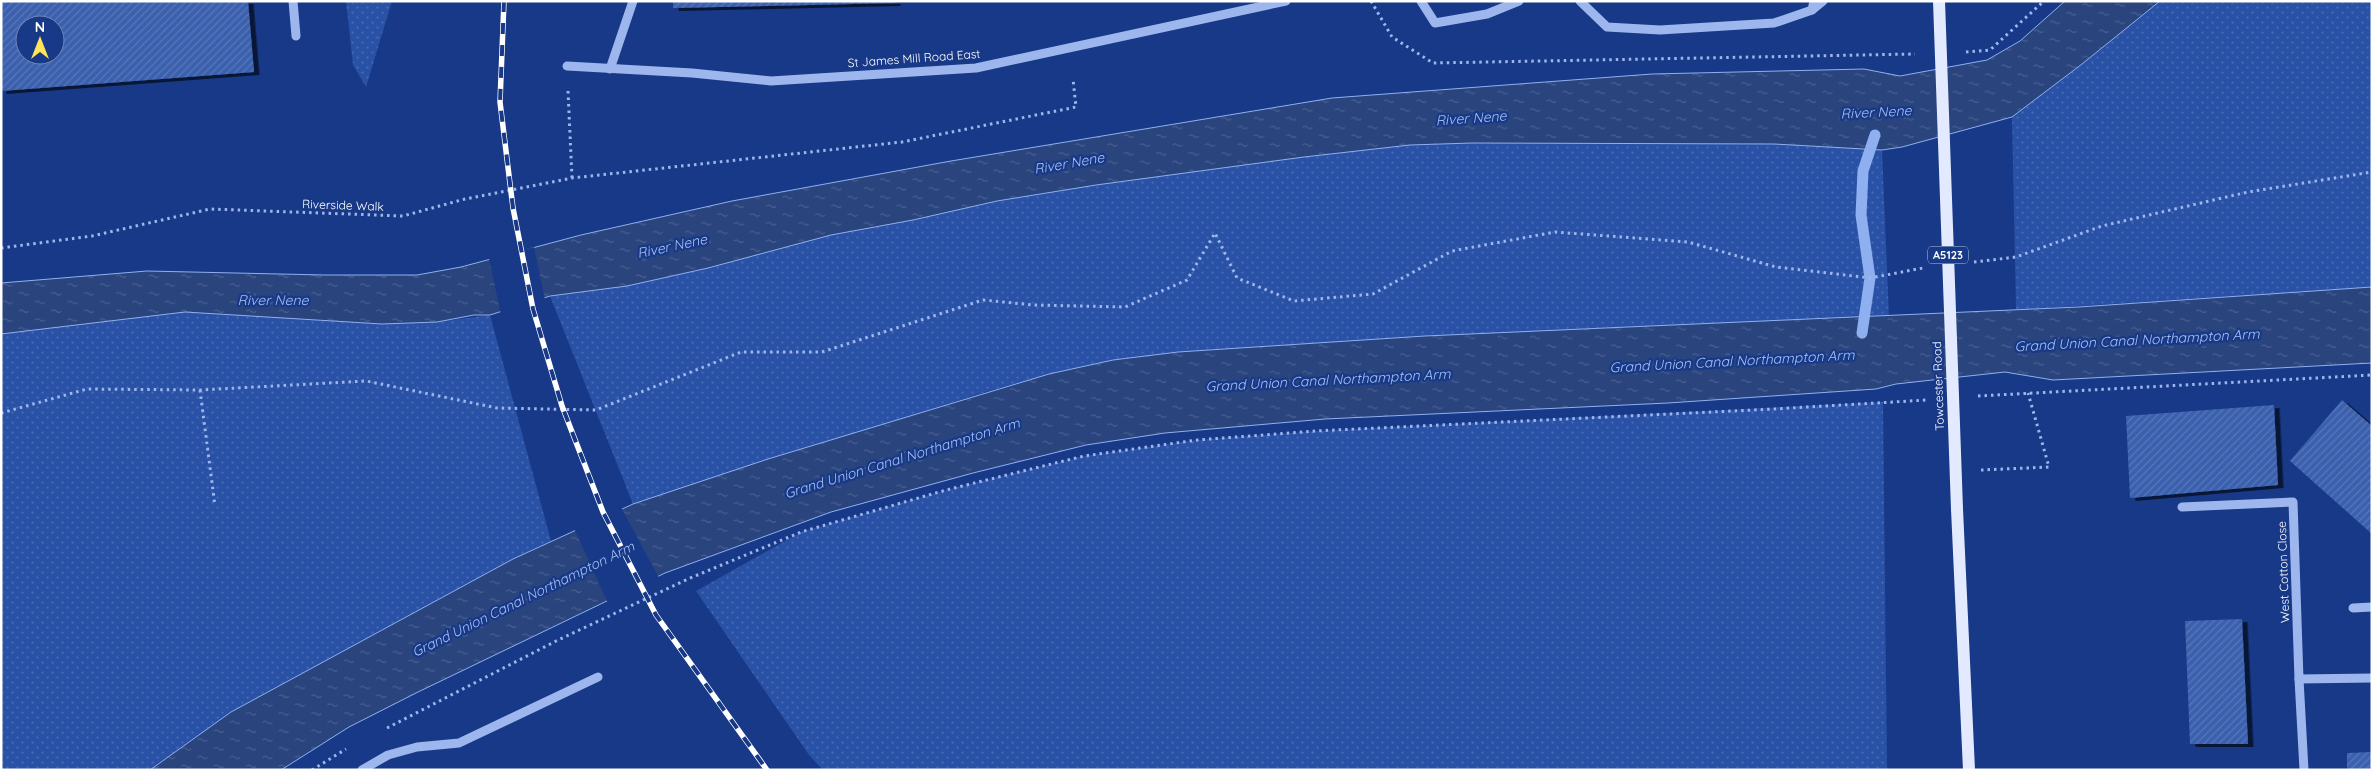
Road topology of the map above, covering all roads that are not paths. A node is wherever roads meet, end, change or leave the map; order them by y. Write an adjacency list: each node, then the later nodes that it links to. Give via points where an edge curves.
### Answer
1 (293, 1): 10 (street)
2 (633, 1): 12 (street)
3 (1286, 1): 12 (street, St James Mill Road East, via 976,68 771,81)
4 (1421, 1): 5 (street, via 1434,23 1487,14)
5 (1519, 1)
6 (1580, 1): 9 (street, via 1607,27 1660,30 1774,23)
7 (1824, 1): 9 (street)
8 (1940, 1): 20 (main road, Towcester Road / A5123, bridge, via 1955,471)
9 (1813, 6)
10 (296, 36)
11 (567, 66): 12 (street, St James Mill Road East)
12 (610, 69)
13 (2182, 507): 18 (street, West Cotton Close, via 2293,502)
14 (2372, 607): 15 (street)
15 (2353, 608)
16 (598, 677): 19 (street, via 459,743 418,747 388,756)
17 (2372, 678): 18 (street)
18 (2299, 679): 21 (street)
19 (362, 770)
20 (1969, 770)
21 (2304, 770)

